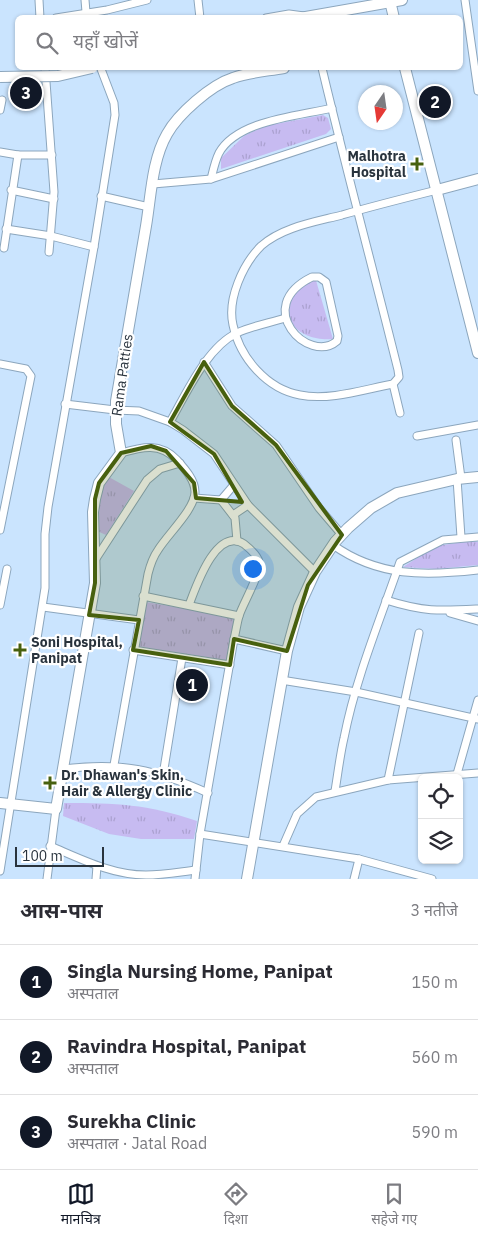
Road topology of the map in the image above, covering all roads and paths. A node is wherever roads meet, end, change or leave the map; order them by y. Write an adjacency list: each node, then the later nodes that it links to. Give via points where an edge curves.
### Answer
1 (39, 0): 11 (street)
2 (85, 0): 9 (street)
3 (147, 0): 8 (street)
4 (198, 0): 13 (street)
5 (402, 0): 7 (street)
6 (465, 0): 16 (street)
7 (386, 1): 14 (street); 15 (street)
8 (123, 3): 10 (street)
9 (86, 12): 10 (street); 12 (street)
10 (107, 14)
11 (40, 15)
12 (71, 15)
13 (200, 15)
14 (313, 15)
15 (393, 15)
16 (474, 47): 26 (street)
17 (45, 70): 25 (street)
18 (90, 70): 24 (street, bridge, via 58,76)
19 (92, 70): 25 (street)
20 (101, 70): 39 (street, via 115,109)
21 (274, 70): 36 (street, Rama Patties, via 233,78 196,102 167,134)
22 (322, 70): 28 (street)
23 (406, 70): 38 (street)
24 (0, 77)
25 (46, 82): 33 (street)
26 (478, 90)
27 (2, 100): 29 (street)
28 (332, 108): 30 (street); 34 (street, via 263,124 243,132 225,145)
29 (0, 110)
30 (339, 137): 34 (street); 42 (street)
31 (0, 152): 32 (street)
32 (18, 155): 33 (street); 37 (street)
33 (52, 155): 40 (street)
34 (210, 179): 36 (street)
35 (478, 179): 38 (street)
36 (153, 184): 41 (street, Rama Patties)
37 (11, 190): 40 (street); 43 (street)
38 (437, 190): 42 (street); 50 (street)
39 (101, 196): 41 (street); 45 (street)
40 (54, 199): 44 (street)
41 (149, 207): 55 (street, Rama Patties)
42 (358, 210): 49 (street, via 291,229 262,246 251,257 238,284 232,315); 53 (street, via 398,370 399,377)
43 (6, 229): 44 (street); 46 (street)
44 (51, 236): 45 (street); 47 (street)
45 (94, 247): 54 (street)
46 (4, 248)
47 (49, 252)
48 (285, 318): 48 (street, via 292,333 301,340 322,346 333,345 337,341 326,282 319,277 304,280 289,295 284,309); 49 (street)
49 (236, 334): 51 (street); 53 (street, via 253,366 284,391 315,397)
50 (478, 353)
51 (204, 362): 57 (street); 71 (street, via 232,406 276,445 316,504)
52 (0, 364): 70 (street, via 26,369 31,376)
53 (394, 384): 56 (street)
54 (65, 404): 55 (street); 85 (street, via 46,522 46,588)
55 (115, 410): 57 (street, via 139,410); 61 (street, Rama Patties)
56 (400, 413)
57 (170, 422): 65 (street, via 214,454)
58 (478, 425): 59 (street)
59 (417, 436)
60 (456, 440): 64 (street)
61 (121, 453): 62 (street, via 159,447); 76 (street, via 99,483 95,499)
62 (180, 463): 66 (street, via 194,483); 76 (street, via 160,469 147,480)
63 (478, 477): 64 (street)
64 (459, 478): 71 (street, via 397,493 371,508); 72 (street)
65 (234, 486): 67 (street); 68 (street)
66 (194, 498): 67 (street); 81 (street, via 154,557)
67 (221, 500): 69 (street)
68 (248, 505): 69 (street); 80 (street)
69 (233, 515): 74 (street)
70 (0, 530)
71 (342, 535): 75 (street)
72 (461, 537): 73 (street); 79 (street, via 443,540 420,551 400,562)
73 (478, 537)
74 (237, 541): 84 (street, via 217,550 203,571); 89 (street, via 259,560)
75 (333, 546): 79 (street, via 365,564); 80 (street)
76 (95, 560): 88 (street)
77 (7, 569): 83 (street)
78 (478, 570): 79 (street, via 430,574)
79 (397, 571): 82 (street)
80 (315, 572): 95 (street, via 299,607)
81 (143, 596): 84 (street); 90 (street)
82 (386, 600): 87 (street, via 411,608); 99 (street)
83 (0, 605)
84 (189, 605): 89 (street)
85 (42, 607): 88 (street); 112 (street)
86 (478, 609): 87 (street)
87 (447, 612): 91 (street)
88 (89, 615): 90 (street); 104 (street)
89 (239, 616): 93 (street)
90 (139, 620): 94 (street)
91 (478, 621)
92 (419, 633): 101 (street)
93 (234, 639): 95 (street); 97 (street)
94 (134, 650): 96 (street); 103 (street)
95 (287, 651): 98 (street)
96 (182, 658): 97 (street); 107 (street)
97 (230, 665): 111 (street)
98 (281, 680): 99 (street); 115 (street)
99 (356, 692): 101 (street); 110 (street)
100 (478, 700): 102 (street)
101 (405, 702): 102 (street); 109 (street)
102 (476, 719): 106 (street)
103 (114, 765): 104 (street); 107 (street)
104 (63, 769): 113 (street)
105 (478, 773): 106 (street)
106 (457, 774)
107 (163, 775): 111 (street)
108 (418, 777): 109 (street)
109 (388, 780): 110 (street)
110 (335, 791): 117 (street, via 316,797 297,814)
111 (208, 793): 114 (street)
112 (5, 803): 113 (street); 121 (street)
113 (56, 809): 116 (street)
114 (200, 834): 115 (street); 120 (street)
115 (253, 842): 117 (street); 126 (street)
116 (50, 846): 119 (street); 123 (street)
117 (283, 846): 118 (street)
118 (359, 859): 127 (street); 128 (street)
119 (97, 866): 122 (street); 124 (street)
120 (196, 870): 122 (street); 125 (street)
121 (0, 871)
122 (144, 877)
123 (47, 879)
124 (96, 879)
125 (195, 879)
126 (247, 879)
127 (354, 879)
128 (432, 879)

